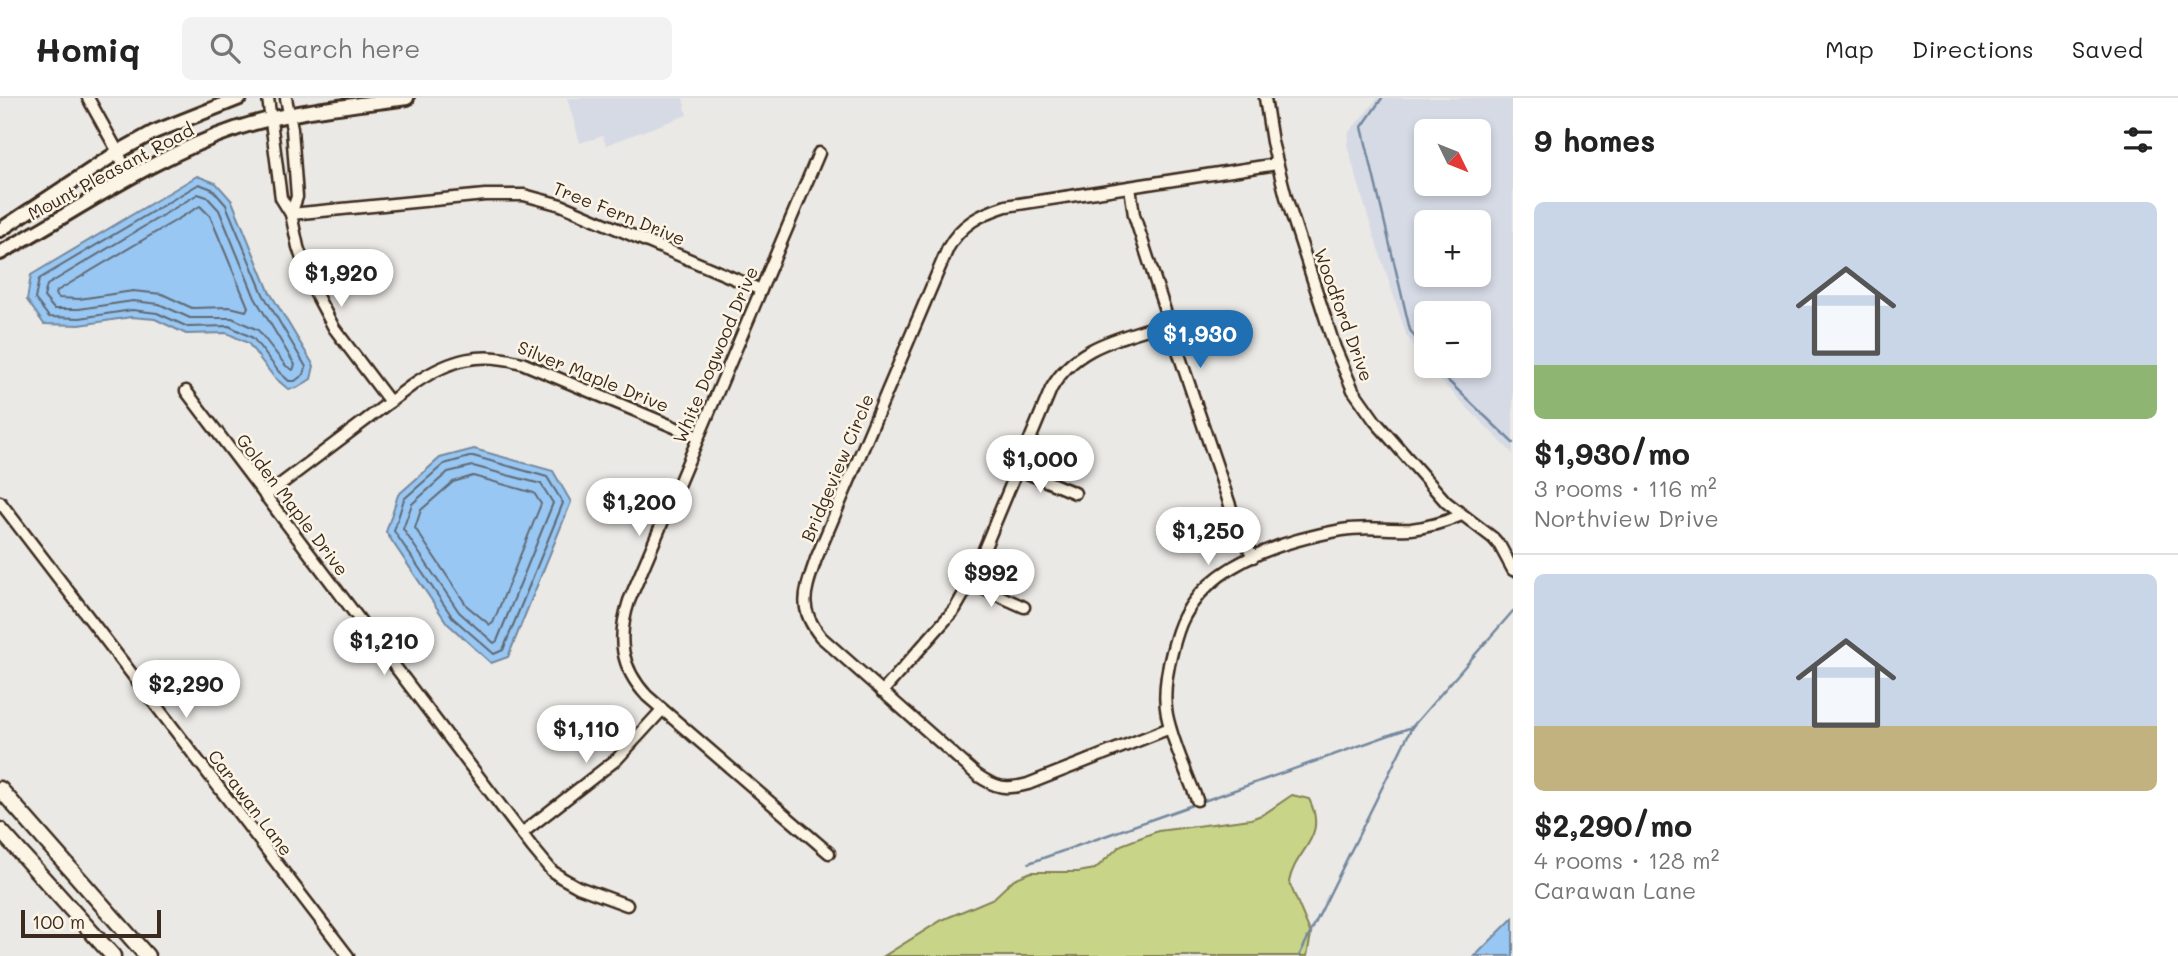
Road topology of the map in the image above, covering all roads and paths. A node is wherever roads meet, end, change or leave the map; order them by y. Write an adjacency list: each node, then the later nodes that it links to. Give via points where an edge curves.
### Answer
1 (88, 98): 9 (street)
2 (240, 98): 9 (main road, Mount Pleasant Road, via 154,131)
3 (268, 98): 8 (street)
4 (286, 98): 7 (street)
5 (407, 98): 7 (main road, Mount Pleasant Road)
6 (1265, 98): 11 (street, Woodford Drive)
7 (289, 114): 8 (main road, Mount Pleasant Road); 14 (street, via 297,197)
8 (272, 118): 12 (main road, Mount Pleasant Road, via 190,146); 14 (street, via 281,198)
9 (118, 152): 12 (street); 15 (main road, Mount Pleasant Road)
10 (819, 153): 17 (street, White Dogwood Drive)
11 (1277, 164): 13 (street, Bridgeview Circle); 26 (street, Woodford Drive, via 1353,390 1420,474)
12 (129, 178): 16 (main road, Mount Pleasant Road)
13 (1130, 187): 18 (street, via 1134,215); 31 (street, Bridgeview Circle, via 994,210 969,222 948,248 816,559 805,597 811,626)
14 (291, 214): 17 (street, Tree Fern Drive, via 524,195 561,205); 20 (street, via 302,262 321,306)
15 (0, 230)
16 (0, 253)
17 (761, 290): 21 (street, White Dogwood Drive)
18 (1168, 322): 22 (street, via 1098,346 1069,363 1051,389); 27 (street, via 1235,520)
19 (186, 391): 24 (street, Golden Maple Drive)
20 (390, 402): 21 (street, Silver Maple Drive, via 435,369 455,361 503,358); 24 (street, Silver Maple Drive)
21 (698, 437): 32 (street, White Dogwood Drive, via 622,622 628,668)
22 (1017, 469): 23 (street); 29 (street)
23 (1075, 493)
24 (265, 496): 39 (street, Golden Maple Drive)
25 (0, 502): 44 (street, Carawan Lane)
26 (1462, 515): 27 (street, via 1412,529 1344,530); 28 (street, Woodford Drive, via 1493,537)
27 (1253, 557): 33 (street, via 1217,579 1183,618 1167,674)
28 (1513, 570)
29 (970, 583): 30 (street); 31 (street, via 955,609)
30 (1024, 607)
31 (882, 692): 33 (street, Bridgeview Circle, via 977,775 1003,788 1028,784)
32 (663, 710): 39 (street, via 617,760); 40 (street, White Dogwood Drive)
33 (1170, 728): 36 (street)
34 (0, 781): 37 (highway)
35 (0, 789): 37 (highway)
36 (1197, 800)
37 (29, 822): 43 (highway)
38 (0, 830): 42 (highway)
39 (522, 833): 41 (street, Golden Maple Drive, via 562,878)
40 (829, 853)
41 (627, 905)
42 (113, 956)
43 (147, 956)
44 (348, 956)

